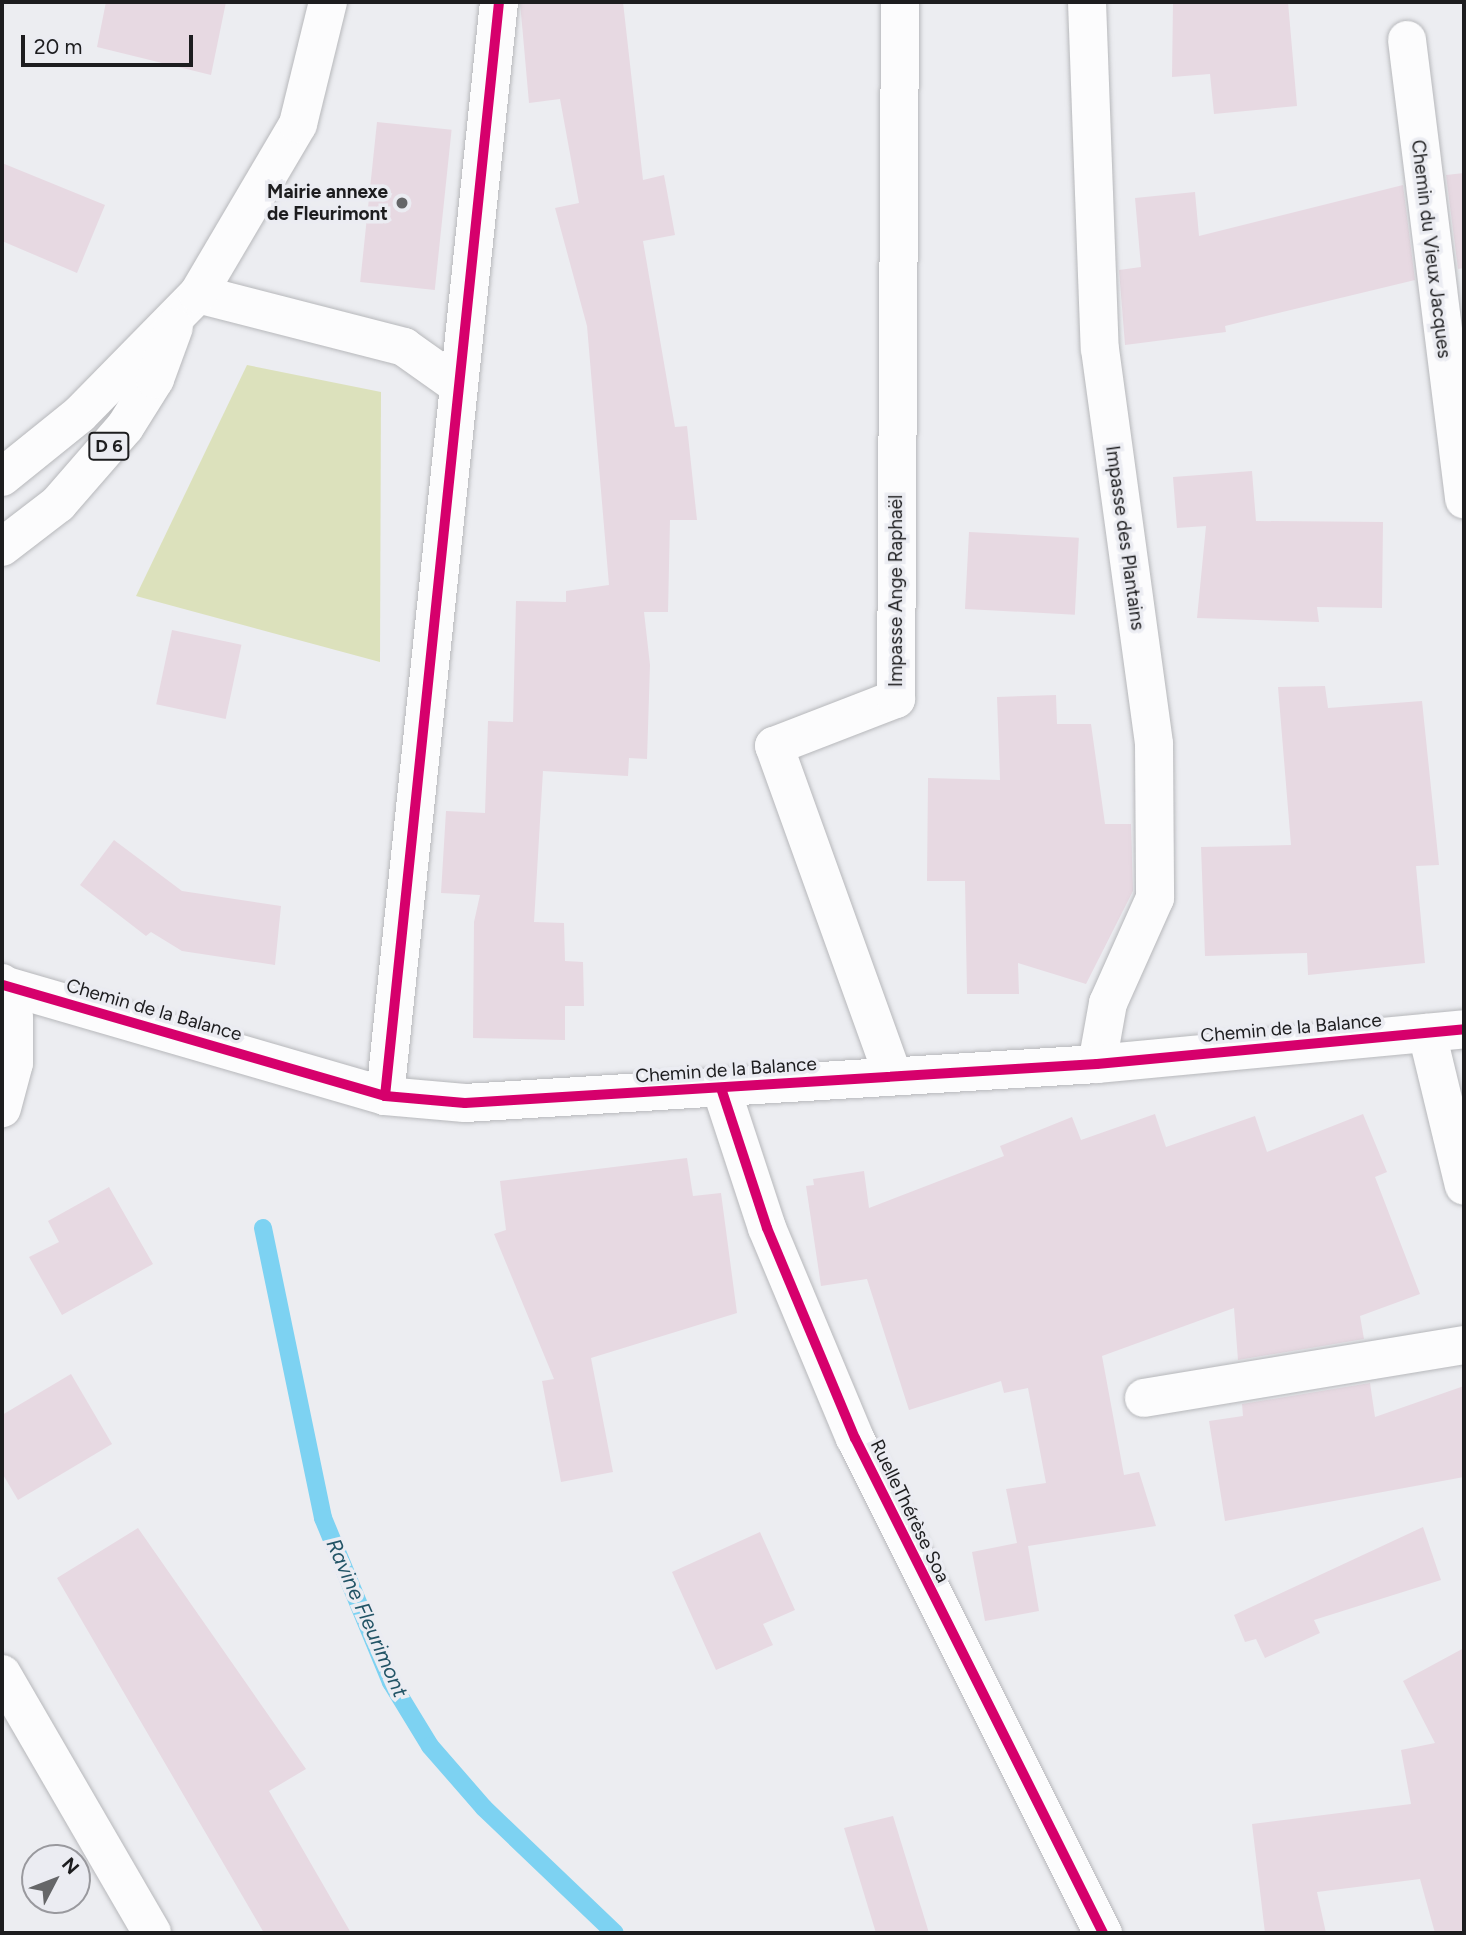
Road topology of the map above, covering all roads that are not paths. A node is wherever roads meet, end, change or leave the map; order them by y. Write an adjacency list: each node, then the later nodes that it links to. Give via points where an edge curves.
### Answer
1 (328, 2): 6 (street, D 6, via 298,124)
2 (499, 2): 7 (street)
3 (901, 2): 15 (street, Impasse Ange Raphaël, via 896,699 774,746)
4 (1087, 2): 14 (street, Impasse des Plantains, via 1100,349 1154,744 1155,898 1108,1003)
5 (1407, 40): 9 (street, Chemin du Vieux Jacques)
6 (188, 305): 7 (street, via 404,346); 8 (street, D 6, via 71,421); 10 (street, D 6, via 155,379 125,427 58,504)
7 (456, 384): 17 (street)
8 (2, 477)
9 (1464, 499)
10 (2, 547)
11 (3, 984): 17 (street, Chemin de la Balance); 18 (street, via 14,1018 14,1063)
12 (1464, 1029): 13 (street, Chemin de la Balance)
13 (1427, 1033): 14 (street, Chemin de la Balance); 19 (street)
14 (1097, 1064): 15 (street, Chemin de la Balance)
15 (893, 1076): 16 (street, Chemin de la Balance)
16 (722, 1088): 17 (street, Chemin de la Balance, via 465,1103); 24 (street, RuelleThérèse Soa, via 767,1228 855,1438)
17 (385, 1096)
18 (2, 1108)
19 (1464, 1186)
20 (1464, 1345): 21 (street)
21 (1144, 1398)
22 (2, 1674): 23 (street)
23 (152, 1933)
24 (1103, 1933)

